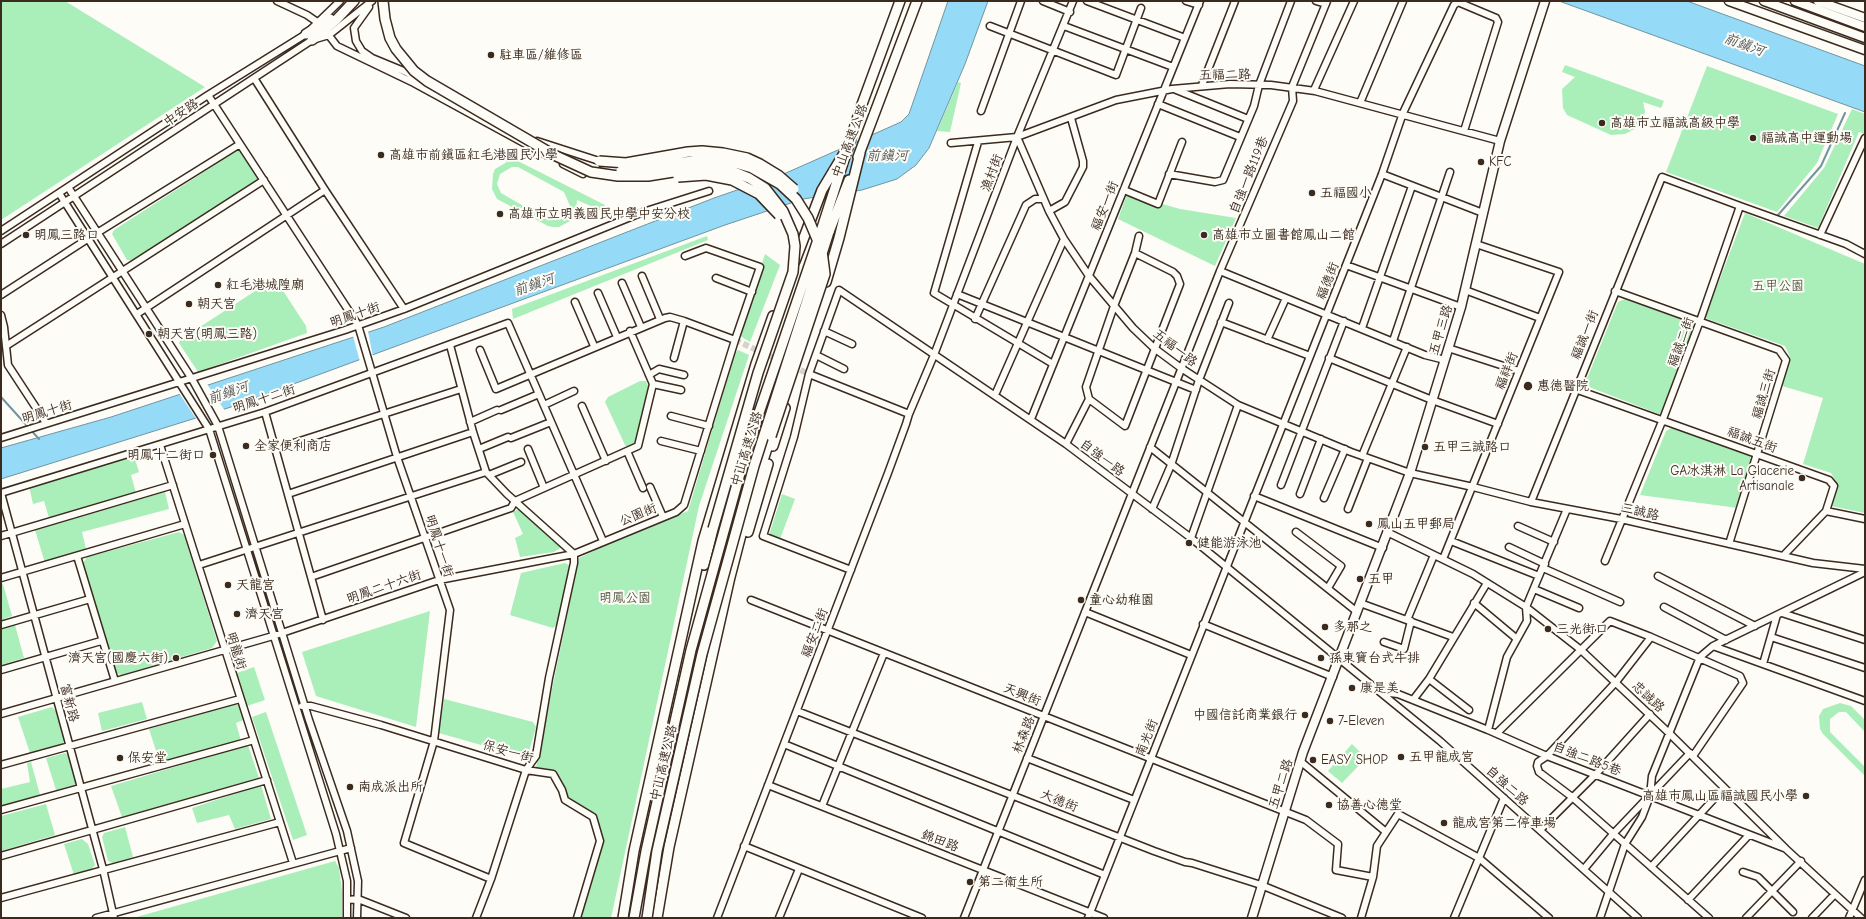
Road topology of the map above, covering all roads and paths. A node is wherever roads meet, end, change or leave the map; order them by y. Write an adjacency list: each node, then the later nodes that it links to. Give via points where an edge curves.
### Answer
1 (277, 1): 35 (street, via 307,15)
2 (340, 1): 35 (street, 中安路)
3 (348, 1): 29 (highway)
4 (354, 1): 29 (highway)
5 (373, 1): 35 (street, 中安路); 70 (street, via 354,28 356,41 362,51 372,58 406,72 454,101 543,144)
6 (383, 1): 106 (highway, bridge, via 390,38 399,55 414,71 427,82 554,155 591,172 606,175 642,176 698,168 717,168 737,172 758,183 779,205 791,228 795,246)
7 (389, 1): 104 (highway, bridge, via 395,37 422,71 554,149 607,170 622,171 714,160 743,165 772,178 792,195 808,218 822,251)
8 (900, 1): 68 (highway, 中山高速公路)
9 (917, 1): 69 (highway, 中山高速公路)
10 (1021, 1): 36 (street)
11 (1043, 1): 28 (street)
12 (1073, 1): 28 (street, 漁村街)
13 (1087, 1): 31 (street)
14 (1186, 1): 25 (street)
15 (1235, 1): 45 (street)
16 (1290, 1): 46 (street)
17 (1316, 1): 26 (street)
18 (1354, 1): 50 (street)
19 (1403, 1): 52 (street)
20 (1545, 1): 63 (main road, 五甲三路)
21 (1729, 1): 41 (main road)
22 (1764, 1): 39 (main road)
23 (1795, 1): 34 (main road)
24 (1818, 1): 30 (main road)
25 (1199, 3): 38 (street, 福安一街)
26 (1326, 3): 47 (street, 自強一路119巷)
27 (1141, 8): 31 (street)
28 (1070, 12): 33 (street, 漁村街)
29 (336, 18): 35 (highway)
30 (1865, 18)
31 (1136, 19): 38 (street); 40 (street)
32 (990, 26): 36 (street)
33 (1064, 26): 40 (street); 42 (street, 漁村街)
34 (1865, 27)
35 (323, 28): 37 (highway); 37 (street, 中安路); 72 (street, via 337,46 414,83)
36 (1010, 34): 42 (street); 55 (street)
37 (309, 37): 44 (street, 中安路); 51 (street, 中安路)
38 (1185, 38): 43 (street, 福安一街)
39 (1865, 38)
40 (1125, 49): 42 (street, via 1116,75); 43 (street)
41 (1865, 50)
42 (1054, 51): 60 (street, 漁村街)
43 (1173, 68): 49 (street, 福安一街)
44 (254, 78): 54 (street, 中安路); 78 (street)
45 (1202, 85): 46 (street, 五福二路); 48 (street, 五福二路)
46 (1259, 85): 47 (street, 五福二路); 58 (street)
47 (1292, 87): 50 (street, 五福二路); 103 (street, 自強一路119巷, via 1293,101)
48 (1172, 89): 49 (street, 五福二路); 58 (street)
49 (1164, 90): 53 (street, 福安一街); 57 (street, 五福二路, via 1116,100)
50 (1314, 90): 52 (street, 五福二路)
51 (208, 95): 54 (street, 明鳳十一街); 77 (street, 中安路)
52 (1360, 102): 56 (street, 五福二路)
53 (1158, 104): 61 (street); 79 (street, 福安一街)
54 (215, 105): 67 (street, 明鳳十一街); 82 (street, 中安路)
55 (981, 111)
56 (1403, 113): 59 (street, 五福二路); 59 (street, 福德街, via 1454,5 1460,3 1496,18 1498,22); 74 (street, 福德街)
57 (1071, 118): 60 (street, 五福二路); 87 (street, via 1084,161 1083,167 1065,202)
58 (1248, 118): 61 (street)
59 (1464, 131): 63 (street, 五福二路)
60 (1018, 137): 64 (street, 五福二路); 84 (street, 五福一路); 117 (street, 漁村街)
61 (1240, 137): 73 (street, via 1223,180 1215,182)
62 (1865, 138): 92 (street)
63 (1500, 141): 88 (main road, 五甲三路)
64 (978, 142): 66 (street, 五福二路); 123 (street, via 934,293)
65 (1182, 142): 73 (street)
66 (951, 143)
67 (240, 144): 75 (street, 明鳳十一街); 91 (street)
68 (849, 145): 330 (highway, via 817,203 756,364 704,541); 423 (highway, 中山高速公路, bridge, via 747,448 703,605 648,843)
69 (860, 153): 295 (highway, via 837,246 798,363); 424 (highway, 中山高速公路, bridge, via 829,232 759,451 716,601 657,850)
70 (599, 161): 104 (highway, bridge, via 636,162 702,151 730,154 756,162 784,179 807,205 822,238)
71 (1450, 172): 83 (street)
72 (583, 174): 106 (highway, bridge, via 609,180 636,182 682,176 717,176 749,187 772,206 783,223 792,253)
73 (1169, 174): 79 (street, via 1158,204)
74 (1382, 174): 76 (street); 101 (street, 福德街)
75 (264, 180): 89 (street, 明鳳十一街); 102 (street)
76 (1412, 186): 83 (street); 110 (street)
77 (68, 187): 81 (street, 中安路); 82 (street)
78 (325, 190): 89 (street); 127 (street)
79 (1124, 190): 107 (street, 福安一街)
80 (709, 191): 127 (street, 明鳳十街, via 643,212)
81 (59, 192): 85 (street); 90 (street, 中安路)
82 (73, 195): 85 (street, 中安路); 91 (street)
83 (1441, 198): 88 (street); 112 (street)
84 (1043, 199): 87 (street, 五福一路); 122 (street, via 1035,199 1026,205)
85 (64, 201): 94 (street); 96 (street, 中安路)
86 (1740, 206): 92 (street); 114 (street, 福誠一街, via 1662,177); 136 (street, 福誠二街)
87 (1049, 211): 95 (street, 五福一路)
88 (1483, 213): 97 (main road, 五甲三路)
89 (287, 215): 126 (street); 140 (street, 明鳳十一街)
90 (1, 231)
91 (98, 233): 102 (street)
92 (1820, 235): 99 (street)
93 (1139, 236): 98 (street)
94 (88, 238): 108 (street); 118 (street)
95 (1064, 239): 107 (street, 五福一路); 138 (street)
96 (1, 244)
97 (1476, 244): 113 (main road, 五甲三路); 132 (street, 福祥街, via 1559,272)
98 (1135, 253): 124 (street); 155 (street, via 1173,272 1180,284)
99 (1865, 254)
100 (685, 256): 115 (street, 公園街, via 706,248 760,267)
101 (1346, 265): 110 (street); 130 (street, 福德街)
102 (122, 271): 108 (street); 126 (street)
103 (1220, 271): 119 (street); 166 (street, 自強一路119巷)
104 (825, 274): 295 (highway, bridge, via 750,500)
105 (642, 276): 133 (street)
106 (791, 276): 330 (highway, bridge, via 758,373 713,529 689,627)
107 (1089, 276): 124 (street, 五福一路); 145 (street, 福安一街)
108 (114, 277): 128 (street); 152 (street)
109 (716, 278): 115 (street)
110 (1381, 278): 112 (street); 141 (street)
111 (622, 283): 139 (street)
112 (1411, 288): 125 (street); 148 (street)
113 (1465, 290): 125 (main road, 五甲三路); 132 (street)
114 (1615, 291): 136 (street, 福誠三街); 182 (street, 福誠一街)
115 (752, 292): 146 (street, 公園街)
116 (598, 293): 144 (street)
117 (957, 294): 122 (street); 123 (street, 漁村街)
118 (1, 295)
119 (1286, 298): 130 (street); 147 (street)
120 (576, 302): 153 (street)
121 (1229, 303): 137 (street)
122 (981, 304): 131 (street); 138 (street)
123 (953, 305): 131 (street); 160 (street, 漁村街)
124 (1114, 306): 155 (street, 五福一路); 158 (street)
125 (1461, 307): 156 (main road, 五甲三路)
126 (146, 308): 128 (street); 175 (street)
127 (404, 309): 140 (street, 明鳳十街)
128 (137, 314): 178 (street)
129 (1, 315): 152 (street)
130 (1326, 315): 135 (street); 161 (street, 福德街)
131 (975, 318): 151 (street)
132 (1540, 318): 169 (street, 福祥街)
133 (660, 319): 134 (street, via 670,317); 139 (street)
134 (684, 321): 146 (street); 162 (street)
135 (1344, 321): 141 (street); 163 (street)
136 (1700, 321): 198 (street, 福誠二街); 221 (street, 福誠三街, via 1779,350 1786,360)
137 (1221, 322): 147 (street); 176 (street)
138 (1028, 323): 145 (street); 151 (street)
139 (641, 327): 142 (street)
140 (359, 328): 170 (street, 明鳳十一街); 175 (street, 明鳳十街)
141 (1362, 328): 148 (street)
142 (630, 331): 144 (street); 173 (street)
143 (824, 331): 149 (street); 159 (street); 160 (street, 自強一路, via 839,290)
144 (617, 337): 153 (street)
145 (1064, 337): 158 (street); 165 (street, 福安一街)
146 (735, 340): 205 (street, 公園街)
147 (1267, 340): 161 (street)
148 (1393, 341): 154 (street)
149 (852, 344)
150 (450, 345): 170 (street, 明鳳十二街); 171 (street, 明鳳十二街, via 508,323); 181 (street)
151 (1018, 345): 165 (street); 187 (street)
152 (6, 346): 201 (street, via 11,373)
153 (594, 346): 171 (street)
154 (1407, 347): 164 (street); 180 (street)
155 (1154, 348): 166 (street, 五福一路); 168 (street)
156 (1448, 348): 164 (main road, 五甲三路); 169 (street)
157 (480, 350): 171 (street, via 496,389)
158 (1099, 351): 168 (street); 188 (street, via 1086,387)
159 (816, 355): 167 (street); 172 (street)
160 (934, 355): 187 (street, 自強一路); 194 (street, 福安二街)
161 (1310, 356): 202 (street, 福德街)
162 (674, 358)
163 (1329, 358): 180 (street); 207 (street)
164 (1444, 360): 189 (main road, 五甲三路)
165 (1053, 364): 197 (street, 福安一街)
166 (1182, 368): 176 (street, 五福一路); 177 (street, 自強一路119巷)
167 (844, 369)
168 (1146, 370): 177 (street); 188 (street, via 1125,426)
169 (1519, 371): 203 (street, 福祥街)
170 (371, 373): 193 (street, 明鳳十二街); 195 (street, 明鳳十一街)
171 (531, 374): 186 (street)
172 (809, 374): 194 (street); 280 (street, via 794,437 763,536)
173 (649, 375): 174 (street, via 659,369); 179 (street)
174 (684, 375)
175 (192, 379): 178 (street, 明鳳十街); 204 (street)
176 (1200, 380): 184 (street); 191 (street, 五福一路)
177 (1176, 382): 184 (street); 214 (street, 自強一路119巷)
178 (180, 383): 201 (street, 明鳳十街); 206 (street)
179 (653, 384): 183 (street); 219 (street, via 640,443)
180 (1391, 384): 189 (street); 223 (street)
181 (462, 389): 195 (street); 199 (street)
182 (1576, 389): 198 (street, 福誠五街); 245 (street, 福誠一街)
183 (682, 390)
184 (1196, 390): 226 (street)
185 (574, 391): 190 (street)
186 (539, 394): 190 (street); 199 (street)
187 (995, 395): 197 (street, 自強一路)
188 (1089, 399): 212 (street)
189 (1432, 400): 203 (street); 227 (main road, 五甲三路)
190 (544, 405): 200 (street)
191 (1238, 405): 202 (street, 五福一路); 237 (street)
192 (582, 406): 224 (street)
193 (264, 412): 204 (street, 明鳳十二街); 215 (street)
194 (908, 414): 280 (street, 福安二街)
195 (384, 415): 215 (street); 222 (street, 明鳳十一街)
196 (671, 416): 205 (street)
197 (1031, 419): 212 (street, 自強一路)
198 (1664, 419): 221 (street, 福誠五街); 251 (street, 福誠二街)
199 (470, 422): 208 (street)
200 (551, 422): 216 (street); 229 (street)
201 (46, 424): 209 (street, 明鳳十街)
202 (1282, 424): 207 (street, 五福一路); 242 (street, 福德街)
203 (1498, 424): 232 (street, 福祥街)
204 (218, 426): 206 (street, 明鳳十二街); 268 (street)
205 (709, 426): 220 (street, 公園街)
206 (209, 429): 213 (street, 明鳳十二街); 270 (street)
207 (1302, 431): 210 (street, 五福一路); 230 (street)
208 (472, 432): 216 (street); 222 (street)
209 (1, 438)
210 (1321, 439): 218 (street, 五福一路); 240 (street)
211 (661, 441): 220 (street)
212 (1066, 444): 239 (street, 自強一路)
213 (160, 445): 231 (street, 明龍街); 236 (street, 明鳳十二街)
214 (1150, 447): 226 (street); 239 (street, 自強一路119巷)
215 (275, 449): 238 (street)
216 (479, 449): 228 (street)
217 (528, 449): 234 (street)
218 (1345, 449): 223 (street, 五福一路); 243 (street)
219 (627, 451): 224 (street); 235 (street)
220 (701, 451): 250 (street, 公園街, via 684,505)
221 (1757, 454): 249 (street, 福誠五街, via 1829,480 1834,486); 266 (street, 福誠三街)
222 (398, 457): 238 (street); 241 (street, 明鳳十一街)
223 (1365, 457): 227 (street, 五福一路); 247 (street)
224 (606, 460): 229 (street)
225 (521, 462): 228 (street)
226 (1171, 465): 237 (street); 246 (street)
227 (1410, 473): 232 (street, 三誠路); 258 (main road, 五甲三路)
228 (488, 474): 241 (street); 244 (street)
229 (574, 474): 234 (street); 263 (street)
230 (1281, 484)
231 (173, 485): 254 (street, 明龍街); 256 (street)
232 (1473, 486): 245 (street, 三誠路); 264 (street, 福祥街)
233 (650, 487): 250 (street)
234 (544, 488): 244 (street)
235 (643, 488)
236 (1, 493): 256 (street, 富新路)
237 (1208, 493): 253 (street); 262 (street)
238 (288, 494): 259 (street)
239 (1131, 494): 246 (street, 自強一路); 300 (street, 林森路)
240 (1300, 494)
241 (411, 496): 259 (street); 261 (street, 明鳳十一街)
242 (1254, 496): 253 (street, 福德街); 269 (street)
243 (1324, 498)
244 (515, 501): 261 (street, via 511,508); 271 (street)
245 (1531, 502): 248 (street, 三誠路)
246 (1152, 509): 262 (street, 自強一路)
247 (1348, 509)
248 (1568, 509): 251 (street, 三誠路); 265 (street)
249 (1826, 511): 252 (street); 274 (street, 福誠五街)
250 (663, 517): 263 (street, 公園街)
251 (1621, 519): 266 (street, 三誠路); 276 (street, 福誠二街)
252 (1865, 519)
253 (1244, 522): 278 (street, 福德街); 289 (street)
254 (186, 524): 273 (street); 277 (street, 明龍街)
255 (1518, 526): 265 (street)
256 (12, 532): 260 (street); 282 (street, 富新路)
257 (1296, 532): 289 (street, via 1341,566)
258 (1389, 533): 269 (main road, 五甲三路); 272 (street, 忠誠路)
259 (299, 534): 268 (street); 285 (street)
260 (1, 536)
261 (425, 538): 285 (street); 287 (street, 明鳳十一街)
262 (1191, 538): 278 (street, 自強一路)
263 (603, 541): 271 (street, 公園街)
264 (1451, 541): 275 (street, 福祥街); 283 (street)
265 (1554, 542): 279 (street)
266 (1729, 544): 274 (street, 三誠路)
267 (1509, 547): 279 (street)
268 (256, 548): 270 (street); 309 (street)
269 (1382, 548): 296 (main road, 五甲三路)
270 (247, 551): 277 (street); 310 (street)
271 (574, 554): 287 (street, 明鳳二十六街); 362 (street, via 536,756)
272 (1434, 555): 275 (street, 忠誠路); 304 (street)
273 (77, 556): 282 (street); 291 (street)
274 (1783, 556): 281 (street, 三誠路)
275 (1444, 559): 288 (street, 忠誠路)
276 (1605, 561)
277 (199, 566): 320 (street, 明龍街)
278 (1226, 566): 305 (street, 南光街); 326 (street, 自強一路)
279 (1544, 566): 283 (street); 293 (street)
280 (851, 570): 308 (street, 福安二街)
281 (1865, 570): 301 (street)
282 (22, 572): 286 (street); 302 (street, 富新路)
283 (1540, 576): 290 (street)
284 (1658, 576): 307 (street)
285 (311, 577): 303 (street)
286 (1, 578)
287 (439, 580): 303 (street, 明鳳二十六街); 352 (street, 明鳳十一街, via 450,610)
288 (1487, 583): 294 (street); 297 (street, 忠誠路)
289 (1328, 588): 296 (street)
290 (1534, 589): 297 (street); 299 (street)
291 (90, 599): 302 (street); 317 (street)
292 (751, 600): 308 (street, 天興街)
293 (1620, 602)
294 (1474, 603): 311 (street); 314 (street)
295 (725, 604): 425 (highway, via 669,847)
296 (1358, 607): 304 (street); 326 (main road, 五甲三路)
297 (1526, 607): 314 (street, via 1527,621); 321 (street, 忠誠路)
298 (1664, 607): 315 (street)
299 (1579, 608)
300 (1085, 612): 323 (street); 346 (street, 林森路)
301 (1779, 614): 307 (street); 313 (street); 316 (street)
302 (34, 615): 306 (street); 324 (street, 富新路)
303 (323, 620): 309 (street, 明鳳二十六街)
304 (1409, 620): 311 (street); 318 (street, via 1404,650)
305 (1204, 624): 323 (street, 南光街); 331 (street)
306 (1, 625)
307 (1756, 626): 315 (street)
308 (828, 630): 322 (street, 天興街); 343 (street, 福安二街)
309 (282, 632): 310 (street, 明鳳二十六街); 340 (street)
310 (273, 636): 320 (street, 明鳳二十六街); 341 (street)
311 (1453, 637): 332 (street)
312 (1651, 637): 321 (street, via 1610,621); 325 (street); 334 (street)
313 (1771, 637): 327 (street); 328 (street)
314 (1517, 638): 347 (street, via 1507,657)
315 (1726, 640): 319 (street)
316 (1865, 640)
317 (101, 641): 324 (street); 333 (street)
318 (1384, 642)
319 (1713, 646): 325 (street); 327 (street)
320 (224, 650): 333 (street, 明鳳二十六街); 337 (street, 明龍街)
321 (1581, 650): 334 (street, 忠誠路); 349 (street)
322 (884, 653): 346 (street, 天興街); 348 (street)
323 (1192, 655): 358 (street, 南光街)
324 (46, 657): 329 (street); 336 (street, 富新路)
325 (1700, 657): 350 (street); 355 (street, via 1740,676 1743,683)
326 (1340, 659): 331 (main road, 五甲二路); 335 (street, 自強二路)
327 (1763, 664): 339 (street)
328 (1865, 668)
329 (1, 670)
330 (674, 672): 422 (highway, via 634,851)
331 (1333, 677): 359 (main road, 五甲二路)
332 (1429, 679): 338 (street); 342 (street)
333 (115, 681): 336 (street, 明鳳二十六街)
334 (1616, 682): 345 (street, 忠誠路); 356 (street)
335 (1380, 692): 338 (street, 自強二路5巷, via 1398,694); 371 (street, 自強二路)
336 (56, 698): 344 (street, 明鳳二十六街); 354 (street, 富新路)
337 (240, 699): 351 (street, 明龍街); 354 (street)
338 (1413, 700): 347 (street, 自強二路5巷)
339 (1865, 701)
340 (305, 705): 341 (street, 保安一街); 352 (street, 保安一街); 387 (street)
341 (296, 707): 389 (street)
342 (1469, 710)
343 (797, 711): 348 (street, 大德街); 353 (street, 福安二街)
344 (1, 714)
345 (1650, 714): 350 (street, 忠誠路); 363 (street)
346 (1044, 716): 357 (street, 林森路); 358 (street, 天興街)
347 (1488, 730): 349 (street, 自強二路5巷)
348 (851, 733): 361 (street); 368 (street, 大德街)
349 (1497, 733): 356 (street, 自強二路5巷)
350 (1669, 733): 355 (street, 忠誠路); 369 (street, via 1652,776)
351 (254, 740): 364 (street, 明龍街); 366 (street)
352 (434, 741): 362 (street, 保安一街); 402 (street, 明鳳十一街, via 404,843)
353 (784, 744): 361 (street); 365 (street, 福安二街)
354 (69, 745): 360 (street); 366 (street, 富新路)
355 (1691, 755): 367 (street, 忠誠路); 369 (street)
356 (1547, 756): 363 (street, 自強二路5巷); 370 (street, via 1538,762 1539,772)
357 (1027, 758): 368 (street, 林森路); 372 (street)
358 (1151, 758): 372 (street, 南光街); 375 (street, 天興街)
359 (1300, 761): 375 (main road, 五甲二路); 381 (street)
360 (1, 765)
361 (837, 766): 373 (street); 380 (street)
362 (526, 770): 402 (street); 421 (street, 保安一街, via 553,774 565,800 593,817 600,841)
363 (1596, 774): 369 (street, 自強二路5巷); 370 (street)
364 (267, 780): 377 (street, 明龍街); 378 (street)
365 (768, 785): 373 (street, 錦田路); 386 (street, 福安二街)
366 (82, 787): 374 (street); 378 (street, 富新路)
367 (1724, 788): 376 (street); 388 (street, 忠誠路)
368 (1013, 794): 380 (street, 林森路); 384 (street, 大德街)
369 (1650, 796): 376 (street, 自強二路5巷); 382 (street); 385 (street, via 1642,817)
370 (1572, 797): 379 (street); 382 (street)
371 (1504, 798): 379 (street, 自強二路); 391 (street)
372 (1134, 800): 384 (street, 南光街)
373 (822, 806): 398 (street, 錦田路)
374 (1, 810)
375 (1285, 811): 401 (street, 天興街, via 1310,822 1338,844 1336,870); 404 (main road, 五甲二路)
376 (1701, 815): 383 (street, 自強二路5巷); 394 (street)
377 (280, 822): 393 (street, 明龍街); 395 (street)
378 (92, 830): 390 (street); 395 (street, 富新路)
379 (1540, 830): 397 (street, 自強二路)
380 (998, 831): 398 (street, 林森路); 400 (street)
381 (1386, 832): 391 (street, via 1396,816 1400,815); 401 (street, via 1377,846)
382 (1614, 833): 385 (street); 397 (street)
383 (1749, 835): 388 (street, 自強二路5巷); 411 (street)
384 (1119, 838): 400 (street, 南光街); 404 (street, 大德街, via 1185,862)
385 (1625, 844): 394 (street); 406 (street)
386 (744, 846): 396 (street); 426 (street, 福安二街)
387 (351, 848): 389 (street); 409 (street, via 358,881)
388 (1786, 849): 392 (street, 忠誠路)
389 (340, 850): 393 (street); 410 (street, via 347,881)
390 (1, 856)
391 (1479, 858): 434 (street); 435 (street)
392 (1801, 861): 405 (street); 407 (street, 忠誠路)
393 (293, 863): 415 (street)
394 (1651, 867): 411 (street)
395 (103, 869): 408 (street); 415 (street, 富新路)
396 (799, 869): 427 (street); 428 (street)
397 (1584, 869): 406 (street, 自強二路)
398 (983, 870): 414 (street, 錦田路); 429 (street, 林森路)
399 (1744, 872): 405 (street, via 1758,877)
400 (1105, 874): 414 (street, 南光街)
401 (1373, 877): 433 (street)
402 (491, 879): 420 (street)
403 (1865, 880): 412 (street)
404 (1261, 885): 431 (main road, 五甲二路); 432 (street, 大德街)
405 (1772, 891): 413 (street); 439 (street)
406 (1609, 892): 436 (street); 437 (street, 自強二路)
407 (1835, 894): 412 (street, 忠誠路); 440 (street)
408 (1, 898)
409 (358, 899): 410 (street); 418 (street); 419 (street)
410 (348, 900): 417 (street)
411 (1688, 900): 438 (street)
412 (1852, 910): 441 (street); 442 (street, 忠誠路)
413 (1793, 912)
414 (1089, 915): 430 (street, 錦田路)
415 (114, 916): 416 (street)
416 (96, 918)
417 (347, 918)
418 (357, 918)
419 (406, 918)
420 (476, 918)
421 (577, 918)
422 (624, 918)
423 (634, 918)
424 (647, 918)
425 (658, 918)
426 (717, 918)
427 (780, 918)
428 (922, 918)
429 (964, 918)
430 (1104, 918)
431 (1252, 918)
432 (1342, 918)
433 (1361, 918)
434 (1454, 918)
435 (1548, 918)
436 (1600, 918)
437 (1638, 918)
438 (1709, 918)
439 (1746, 918)
440 (1812, 918)
441 (1849, 918)
442 (1861, 918)

